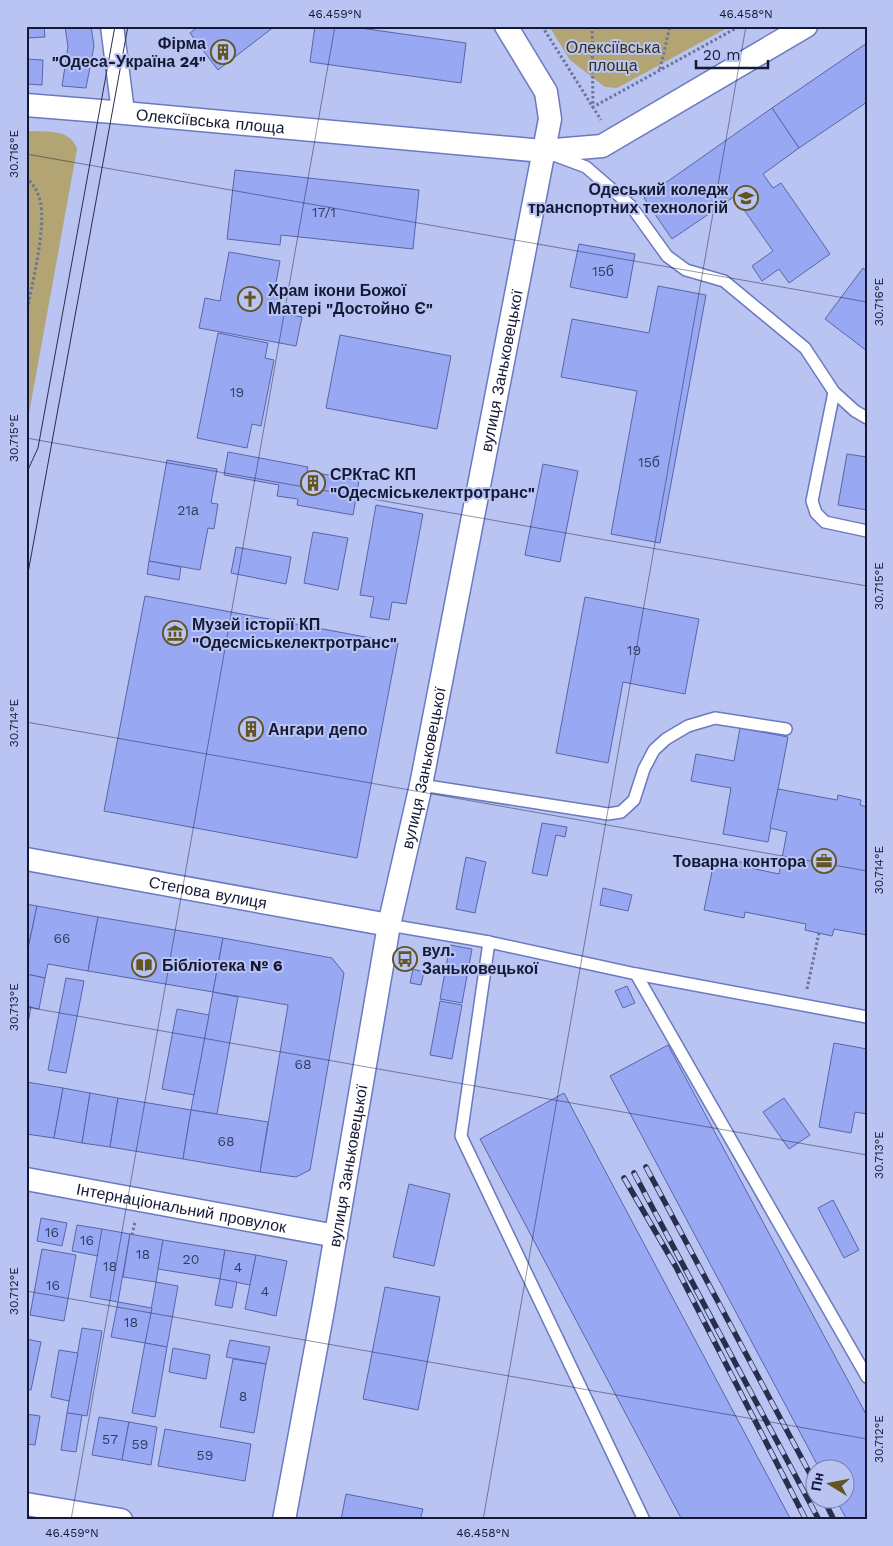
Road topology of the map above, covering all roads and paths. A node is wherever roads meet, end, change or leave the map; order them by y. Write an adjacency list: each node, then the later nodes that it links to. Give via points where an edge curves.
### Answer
1 (112, 26): 11 (street)
2 (506, 26): 13 (street, вулиця Заньковецької, via 546,92 550,119)
3 (542, 26): 10 (path)
4 (592, 26): 10 (path)
5 (670, 26): 8 (path)
6 (740, 26): 8 (path)
7 (806, 26): 12 (street, Олексіївська площа)
8 (660, 70): 10 (path)
9 (26, 105): 11 (street, Олексіївська площа)
10 (593, 107): 12 (path)
11 (123, 112): 13 (street, Олексіївська площа)
12 (613, 140): 13 (street, Олексіївська площа, via 602,146)
13 (544, 151): 18 (lane, via 586,167 630,206 666,256 686,270 724,282 804,348); 22 (street, вулиця Заньковецької)
14 (26, 176): 16 (path, via 40,201 41,220)
15 (26, 288): 16 (path)
16 (31, 288): 17 (path)
17 (26, 316)
18 (834, 392): 19 (lane); 20 (lane, via 812,501 816,513 825,522)
19 (867, 418)
20 (867, 531)
21 (786, 729): 22 (lane, via 715,718 688,726 654,750 634,800 622,812 608,814)
22 (421, 785): 24 (street, вулиця Заньковецької)
23 (26, 859): 24 (street, Степова вулиця)
24 (389, 925): 26 (lane); 31 (street, вулиця Заньковецької)
25 (818, 933): 28 (path)
26 (489, 942): 27 (lane); 36 (lane, via 461,1136)
27 (636, 974): 28 (lane); 32 (lane)
28 (803, 1005): 29 (lane)
29 (867, 1017)
30 (26, 1179): 31 (street, Інтернаціональний провулок)
31 (336, 1236): 35 (street, вулиця Заньковецької)
32 (867, 1377)
33 (26, 1504): 34 (street)
34 (121, 1520)
35 (284, 1520)
36 (644, 1520)

